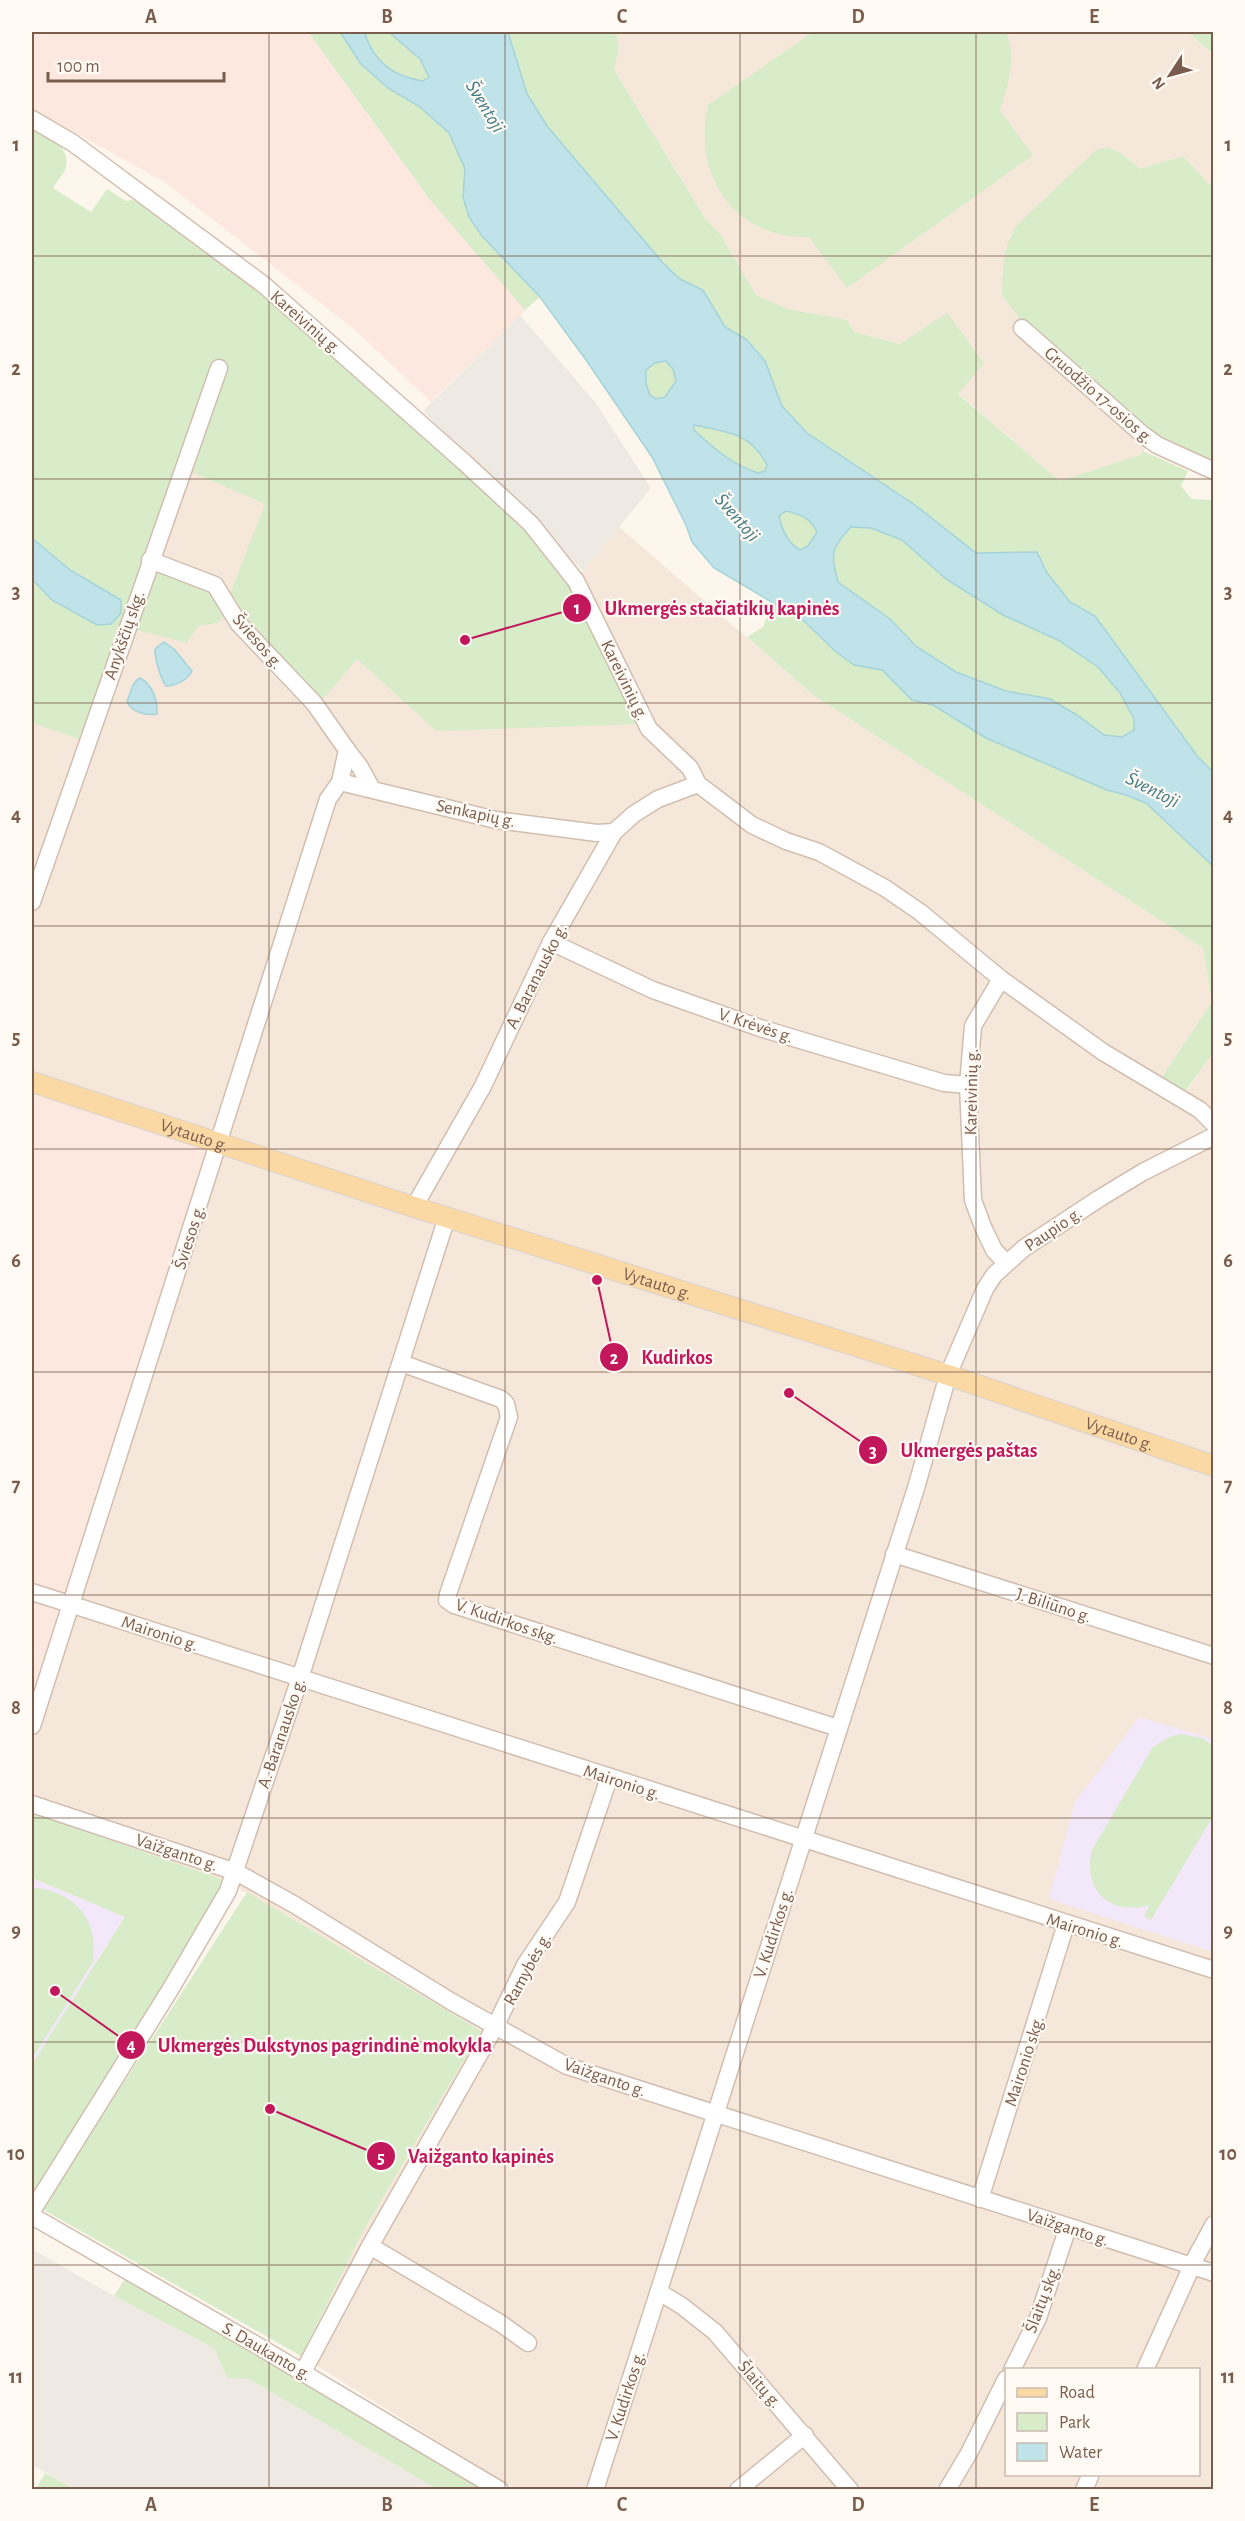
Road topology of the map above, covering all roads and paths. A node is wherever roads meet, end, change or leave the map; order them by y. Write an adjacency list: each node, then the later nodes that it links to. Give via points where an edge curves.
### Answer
1 (32, 119): 8 (street, Kareivinių g., via 73,142 264,285 531,524 576,581 649,729 690,768)
2 (1022, 328): 4 (street, Gruodžio 17-osios g., via 1142,434 1166,450)
3 (219, 368): 5 (street, Anykščių skg.)
4 (1214, 471)
5 (150, 560): 6 (street, Šviesos g., via 215,585 239,624 314,703); 11 (street, Anykščių skg.)
6 (347, 750): 7 (street, Šviesos g.); 9 (street, Šviesos g.)
7 (340, 783): 9 (street, Senkapių g.); 18 (street, Šviesos g., via 327,799)
8 (698, 784): 10 (street, A. Baranausko g., via 658,799); 13 (street, Kareivinių g., via 752,825 819,852 885,888)
9 (372, 789): 10 (street, Senkapių g., via 496,820)
10 (615, 832): 12 (street, A. Baranausko g.)
11 (32, 902)
12 (551, 942): 15 (street, V. Krėvės g., via 653,990 760,1028 944,1083); 19 (street, A. Baranausko g., via 483,1086)
13 (1001, 979): 15 (street, Kareivinių g., via 973,1026); 16 (street, via 1102,1052 1200,1110)
14 (32, 1082): 18 (main road, Vytauto g.)
15 (968, 1085): 21 (street, Kareivinių g., via 973,1200 994,1250)
16 (1214, 1124)
17 (1214, 1136): 21 (street, Paupio g., via 1100,1198)
18 (219, 1143): 19 (main road, Vytauto g.); 27 (street, Šviesos g.)
19 (414, 1207): 20 (main road, Vytauto g.)
20 (447, 1217): 22 (street, A. Baranausko g.); 23 (main road, Vytauto g.)
21 (1006, 1263): 23 (street, Paupio g., via 986,1289)
22 (401, 1363): 29 (street, A. Baranausko g.); 31 (street, V. Kudirkos skg., via 501,1399 509,1411 447,1600)
23 (948, 1375): 24 (main road, Vytauto g.); 25 (street, V. Kudirkos g.)
24 (1214, 1466)
25 (894, 1554): 28 (street, J. Biliūno g.); 31 (street, V. Kudirkos g.)
26 (32, 1592): 27 (street, Maironio g.)
27 (69, 1604): 29 (street, Maironio g.); 30 (street, Šviesos g.)
28 (1214, 1656)
29 (300, 1678): 32 (street, Maironio g.); 35 (street, A. Baranausko g.)
30 (32, 1726)
31 (838, 1728): 34 (street, V. Kudirkos g.)
32 (609, 1778): 34 (street, Maironio g.); 38 (street, Ramybės g., via 567,1902 525,1965)
33 (32, 1804): 35 (street, Vaižganto g.)
34 (802, 1840): 36 (street, Maironio g.); 39 (street, V. Kudirkos g.)
35 (236, 1872): 38 (street, Vaižganto g.); 41 (street, A. Baranausko g., via 170,1990)
36 (1066, 1923): 37 (street, Maironio g.); 40 (street, Maironio skg.)
37 (1214, 1970)
38 (496, 2025): 39 (street, Vaižganto g., via 567,2066); 45 (street, Ramybės g.)
39 (716, 2113): 40 (street, Vaižganto g.); 48 (street, V. Kudirkos g.)
40 (980, 2199): 44 (street, Vaižganto g.)
41 (32, 2211)
42 (32, 2216): 52 (street, S. Daukanto g.)
43 (1214, 2224): 46 (street)
44 (1068, 2227): 46 (street, Vaižganto g.); 50 (street, Šlaitų skg., via 1038,2318)
45 (370, 2246): 49 (street); 52 (street, Ramybės g.)
46 (1192, 2266): 47 (street, Vaižganto g.); 51 (street)
47 (1214, 2273)
48 (659, 2292): 54 (street, Šlaitų g., via 715,2332); 57 (street, V. Kudirkos g.)
49 (528, 2343)
50 (1012, 2368)
51 (1145, 2368)
52 (303, 2372): 56 (street, S. Daukanto g.)
53 (1005, 2381): 60 (street)
54 (804, 2435): 58 (street); 59 (street, Šlaitų g.)
55 (1090, 2476): 61 (street)
56 (500, 2490)
57 (595, 2490)
58 (738, 2490)
59 (850, 2490)
60 (947, 2490)
61 (1083, 2490)

